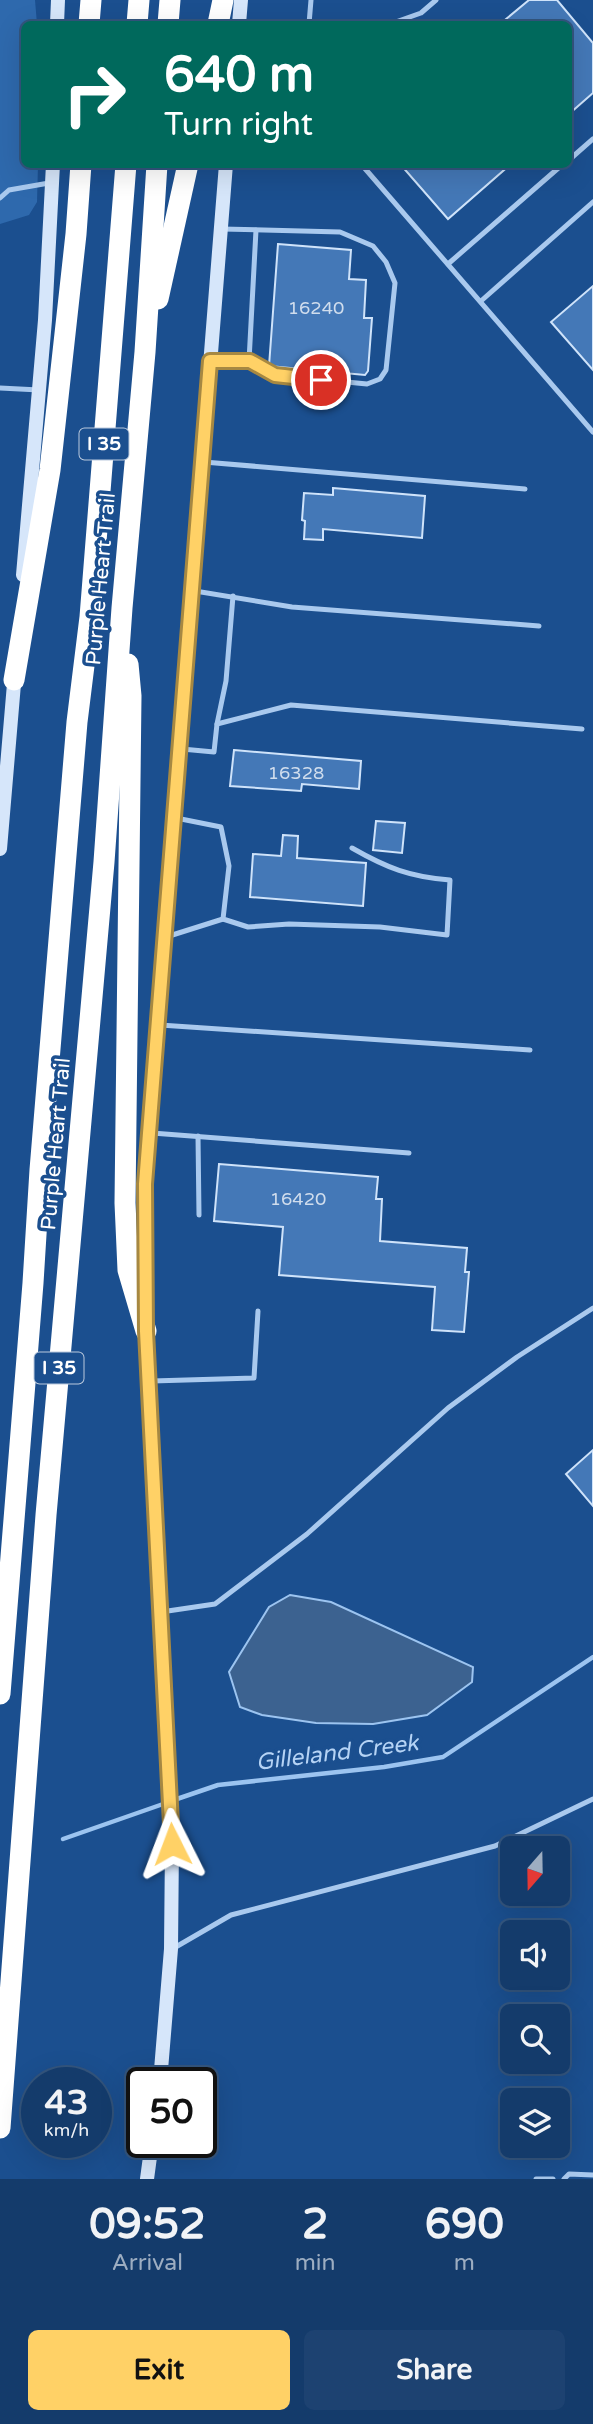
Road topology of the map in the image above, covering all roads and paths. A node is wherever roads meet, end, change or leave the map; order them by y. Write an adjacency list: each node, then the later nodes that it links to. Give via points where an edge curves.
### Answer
1 (58, 0): 9 (main road)
2 (91, 0): 10 (highway)
3 (139, 0): 11 (highway)
4 (170, 0): 12 (highway)
5 (223, 0): 13 (highway)
6 (241, 0): 14 (main road)
7 (311, 0): 15 (lane)
8 (436, 0): 16 (lane, via 421,13)
9 (57, 21)
10 (89, 21)
11 (137, 21)
12 (168, 21)
13 (219, 21)
14 (239, 21)
15 (309, 21)
16 (398, 21)
17 (593, 139): 18 (lane)
18 (572, 157)
19 (52, 168): 27 (main road)
20 (81, 168): 46 (highway, via 50,470)
21 (126, 168): 67 (highway, Purple Heart Trail / I 35)
22 (157, 168): 34 (highway, Purple Heart Trail / I 35)
23 (187, 168): 34 (highway)
24 (226, 168): 30 (main road)
25 (364, 168): 32 (lane)
26 (558, 168): 32 (lane)
27 (52, 183): 28 (lane, via 9,191); 38 (main road)
28 (0, 198)
29 (593, 202): 33 (lane)
30 (221, 229): 31 (lane); 35 (main road)
31 (256, 230): 36 (lane); 36 (lane, via 340,232 373,246 395,283 386,370 380,379 367,384 275,375)
32 (448, 264): 33 (lane)
33 (481, 302): 39 (lane)
34 (145, 352): 44 (highway, Purple Heart Trail / I 35)
35 (210, 361): 36 (lane); 40 (main road)
36 (250, 361)
37 (0, 388): 38 (lane)
38 (39, 390): 46 (main road)
39 (593, 432)
40 (202, 462): 41 (lane); 42 (main road)
41 (525, 489)
42 (192, 590): 43 (lane); 49 (main road)
43 (233, 596): 45 (lane, via 292,607); 47 (lane, via 226,681)
44 (122, 608): 64 (highway, via 131,696 125,1203 128,1270); 71 (highway, Purple Heart Trail / I 35)
45 (539, 626)
46 (14, 680): 50 (main road)
47 (217, 724): 48 (lane, via 291,705); 49 (lane, via 214,752)
48 (582, 729)
49 (179, 748): 51 (main road)
50 (3, 774): 53 (main road)
51 (173, 817): 54 (lane, via 220,827 229,866); 55 (main road)
52 (352, 848): 54 (lane, via 418,878 450,880 447,935 356,926 248,927)
53 (0, 849)
54 (223, 919): 55 (lane)
55 (163, 938): 56 (main road)
56 (157, 1024): 57 (lane); 58 (main road)
57 (530, 1050)
58 (149, 1133): 59 (lane); 64 (main road)
59 (198, 1136): 60 (lane); 61 (lane)
60 (409, 1153)
61 (199, 1215)
62 (593, 1308): 66 (lane, via 448,1408 307,1534 215,1604)
63 (258, 1311): 65 (lane, via 254,1378)
64 (146, 1331): 65 (main road)
65 (148, 1381): 66 (main road)
66 (160, 1612): 69 (main road, via 172,1844)
67 (0, 1694)
68 (593, 1799): 69 (lane, via 495,1846 231,1914)
69 (171, 1949): 70 (main road)
70 (161, 2067)
71 (0, 2127)
72 (150, 2158): 74 (main road)
73 (593, 2175): 77 (lane, via 569,2174)
74 (147, 2179)
75 (536, 2179): 76 (lane)
76 (552, 2179)
77 (564, 2179)

